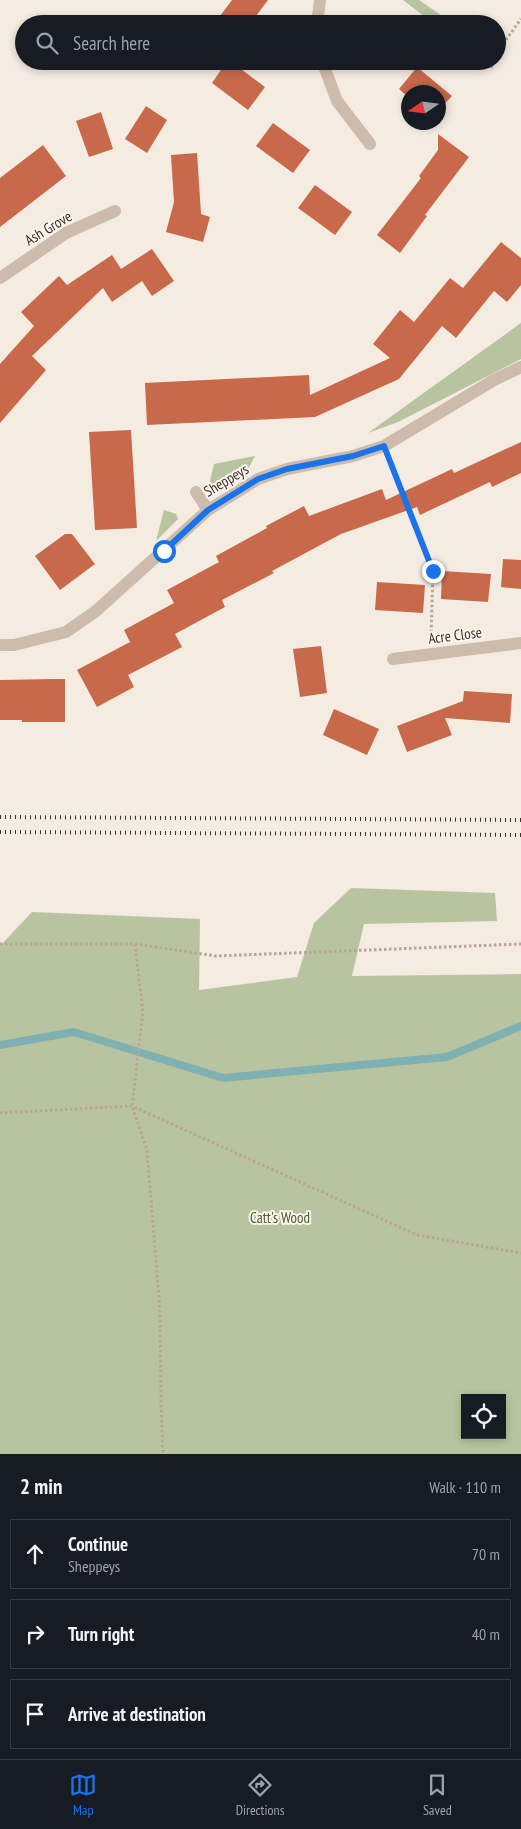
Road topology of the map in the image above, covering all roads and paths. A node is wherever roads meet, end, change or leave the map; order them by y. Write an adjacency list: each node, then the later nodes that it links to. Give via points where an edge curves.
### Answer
1 (320, 0): 2 (street)
2 (318, 15)
3 (521, 19): 4 (path)
4 (506, 40)
5 (325, 70): 6 (street, via 337,101)
6 (370, 144)
7 (115, 211): 8 (street, Ash Grove, via 66,232)
8 (0, 278)
9 (521, 367): 10 (street, Sheppeys)
10 (384, 446): 12 (street, Sheppeys, via 258,479); 15 (path, via 433,571)
11 (196, 492): 12 (street)
12 (208, 510): 14 (street, Sheppeys, via 96,611 66,632 14,645)
13 (521, 643): 15 (street, Acre Close)
14 (0, 645)
15 (430, 655): 16 (street, Acre Close)
16 (394, 660)
17 (0, 944): 18 (path)
18 (135, 944): 19 (path, via 216,956); 20 (path, via 143,1012)
19 (521, 944)
20 (132, 1106): 21 (path); 22 (path, via 417,1235); 23 (path, via 147,1150 160,1310)
21 (0, 1113)
22 (521, 1253)
23 (164, 1454)

